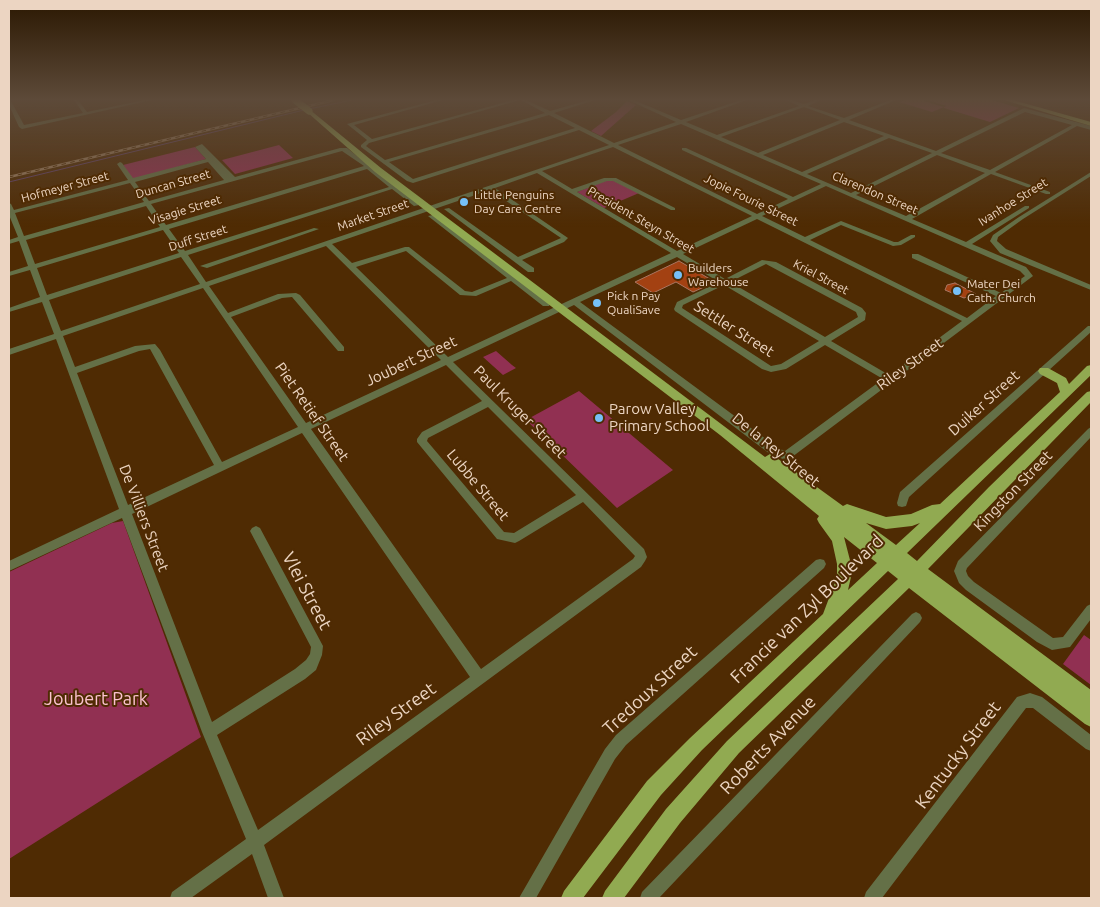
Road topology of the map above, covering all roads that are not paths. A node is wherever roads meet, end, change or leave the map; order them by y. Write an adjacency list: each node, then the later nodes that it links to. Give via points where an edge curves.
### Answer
1 (347, 142): 36 (main road, De la Rey Street, via 378,170)
2 (366, 142): 17 (street, via 362,146)
3 (450, 142): 17 (street)
4 (535, 142): 17 (street, via 414,181)
5 (608, 142): 13 (street, Jopie Fourie Street)
6 (621, 142): 13 (street, Market Street)
7 (727, 142): 16 (street, Clarendon Street)
8 (790, 142): 16 (street)
9 (875, 142): 22 (street)
10 (907, 142): 15 (street)
11 (959, 142): 15 (street)
12 (1044, 142): 21 (street)
13 (613, 145): 20 (street, Market Street); 39 (street, Jopie Fourie Street)
14 (684, 149): 33 (street)
15 (937, 153): 21 (street); 32 (street)
16 (758, 155): 22 (street, Clarendon Street)
17 (384, 162)
18 (120, 164): 26 (street, Piet Retief Street)
19 (368, 167): 25 (street, Duncan Street, via 343,149); 28 (street); 42 (street, Visagie Street)
20 (537, 171): 29 (street, Market Street); 30 (street, President Steyn Street)
21 (990, 172): 31 (street); 40 (street)
22 (802, 174): 27 (street, Clarendon Street)
23 (1091, 174): 64 (street, via 1021,218 995,236 993,241 1002,251)
24 (1072, 178): 31 (street, Ivanhoe Street)
25 (231, 180): 26 (street, Hofmeyer Street, via 212,159); 34 (street, Duncan Street)
26 (132, 181): 34 (street, Piet Retief Street); 37 (street, Hofmeyer Street)
27 (826, 184): 32 (street, Clarendon Street); 33 (street, Joubert Street)
28 (394, 187): 35 (street); 41 (street, Duff Street)
29 (490, 187): 36 (street, Market Street); 54 (street, via 565,238)
30 (571, 192): 38 (street, via 614,179); 52 (street, President Steyn Street)
31 (1048, 193): 50 (street, Ivanhoe Street)
32 (851, 195): 40 (street, Clarendon Street)
33 (794, 200): 39 (street, Joubert Street)
34 (147, 203): 42 (street, Piet Retief Street); 46 (street, Duncan Street)
35 (416, 205)
36 (437, 208): 49 (street, Market Street); 54 (street, De la Rey Street); 61 (street, De la Rey Street); 68 (main road, De la Rey Street)
37 (10, 210): 46 (street, De Villiers Street)
38 (673, 210)
39 (758, 216): 47 (street, Jopie Fourie Street); 52 (street, Joubert Street)
40 (906, 219): 50 (street, Clarendon Street)
41 (276, 225): 45 (street); 51 (street, Duff Street)
42 (165, 227): 51 (street, Piet Retief Street); 57 (street, Visagie Street)
43 (316, 229): 45 (street)
44 (913, 236): 47 (street, via 893,244 840,223)
45 (289, 237): 55 (street)
46 (21, 239): 48 (street, Duncan Street); 57 (street, De Villiers Street)
47 (805, 240): 71 (street, Jopie Fourie Street)
48 (9, 242)
49 (327, 243): 56 (street, Paul Kruger Street); 63 (street, Market Street)
50 (966, 245): 59 (street, Clarendon Street)
51 (184, 254): 63 (street, Piet Retief Street); 66 (street, Duff Street)
52 (678, 254): 62 (street, President Steyn Street); 68 (street, Joubert Street)
53 (915, 256): 65 (street)
54 (517, 260): 58 (street, De la Rey Street)
55 (204, 266)
56 (351, 266): 61 (street, via 407,248 463,293 473,294); 77 (street, Paul Kruger Street)
57 (31, 267): 60 (street, Visagie Street); 66 (street, De Villiers Street)
58 (531, 270)
59 (1028, 273): 65 (street, Riley Street, via 1028,277)
60 (9, 274)
61 (512, 278): 67 (street, De la Rey Street)
62 (724, 282): 74 (street, President Steyn Street); 74 (street, Kriel Street, via 760,263 770,263 862,313 862,318); 74 (street, Settler Street, via 680,304 678,309 771,369 783,367)
63 (204, 285): 70 (street, Piet Retief Street); 73 (street, Market Street)
64 (1091, 288)
65 (1002, 296): 71 (street, Riley Street)
66 (44, 299): 69 (street, Duff Street); 73 (street, De Villiers Street)
67 (546, 304)
68 (567, 306): 77 (street, Joubert Street); 87 (street, De la Rey Street, via 774,451); 90 (main road, De la Rey Street)
69 (9, 310)
70 (227, 316): 75 (street, via 281,296 293,295); 85 (street, Piet Retief Street)
71 (968, 321): 81 (street, Riley Street)
72 (1091, 328): 79 (street, Duiker Street)
73 (58, 335): 76 (street, Market Street); 80 (street, De Villiers Street)
74 (825, 341): 81 (street, President Steyn Street)
75 (341, 349)
76 (9, 352)
77 (447, 361): 84 (street, Paul Kruger Street); 85 (street, Joubert Street)
78 (1091, 369): 82 (main road, Francie van Zyl Boulevard)
79 (1044, 370): 82 (main road, via 1062,381); 92 (street, Duiker Street, via 904,495)
80 (73, 371): 88 (street, via 152,346); 93 (street, De Villiers Street)
81 (889, 379): 87 (street, Riley Street)
82 (1066, 393): 89 (main road, Francie van Zyl Boulevard)
83 (1091, 395): 99 (main road)
84 (489, 402): 91 (street, Paul Kruger Street); 91 (street, Lubbe Street, via 425,436 422,442 501,536 515,538)
85 (305, 428): 88 (street, Joubert Street); 103 (street, Piet Retief Street)
86 (1091, 431): 100 (street, Kingston Street, via 962,565 960,574 970,586 1052,644 1066,643)
87 (788, 454)
88 (220, 467): 93 (street, Joubert Street)
89 (968, 486): 90 (main road, via 920,518 886,523 860,516); 95 (main road, Francie van Zyl Boulevard)
90 (804, 490): 95 (main road, De la Rey Street); 102 (main road, via 834,531 843,552 844,577)
91 (584, 496): 96 (street, Paul Kruger Street, via 640,552)
92 (902, 503)
93 (126, 511): 98 (street, Joubert Street); 106 (street, De Villiers Street)
94 (256, 531): 106 (street, Vlei Street, via 317,646 316,655 312,665 300,674)
95 (891, 558): 99 (main road, De la Rey Street); 102 (main road, Francie van Zyl Boulevard)
96 (637, 562): 103 (street, Riley Street)
97 (820, 564): 111 (street, Tredoux Street, via 621,740)
98 (9, 566)
99 (913, 574): 104 (main road, De la Rey Street); 105 (main road, De la Rey Street); 113 (main road, via 733,747 673,816)
100 (1091, 610)
101 (916, 618): 114 (street, Roberts Avenue)
102 (823, 624): 112 (main road, Francie van Zyl Boulevard, via 654,788)
103 (479, 678): 108 (street, Riley Street)
104 (1091, 700)
105 (1091, 718)
106 (209, 732): 108 (street, De Villiers Street)
107 (1091, 744): 115 (street, Kentucky Street, via 1037,702 1022,702)
108 (255, 842): 109 (street, Riley Street); 110 (street, De Villiers Street)
109 (178, 898)
110 (276, 898)
111 (527, 898)
112 (571, 898)
113 (612, 898)
114 (648, 898)
115 (872, 898)

